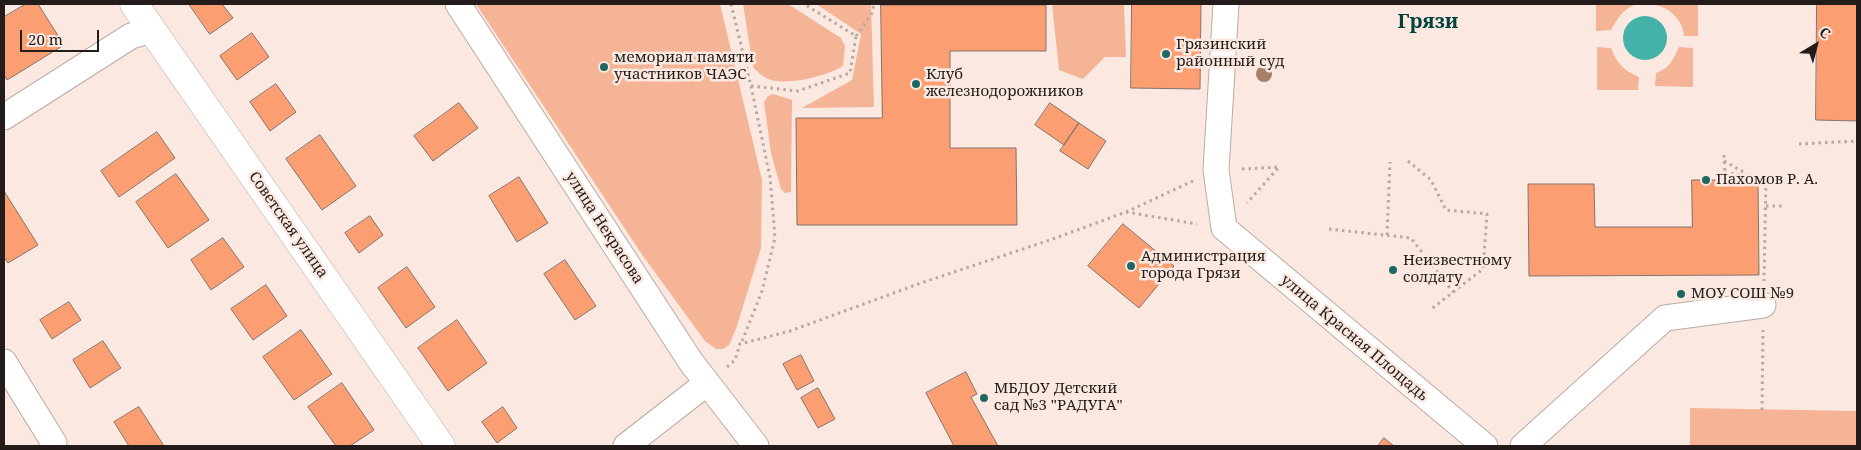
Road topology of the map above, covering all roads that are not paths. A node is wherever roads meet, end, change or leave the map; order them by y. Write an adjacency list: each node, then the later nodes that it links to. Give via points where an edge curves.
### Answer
1 (134, 4): 4 (main road, Советская улица)
2 (458, 4): 8 (street, улица Некрасова)
3 (1226, 4): 13 (street, улица Красная Площадь, via 1216,170 1224,228)
4 (152, 30): 5 (street, via 131,36); 10 (main road, Советская улица)
5 (4, 117)
6 (1763, 305): 14 (street, via 1666,318)
7 (4, 362): 9 (street)
8 (713, 390): 11 (street); 12 (street, улица Некрасова)
9 (54, 445)
10 (441, 446)
11 (626, 446)
12 (756, 446)
13 (1485, 446)
14 (1523, 446)

